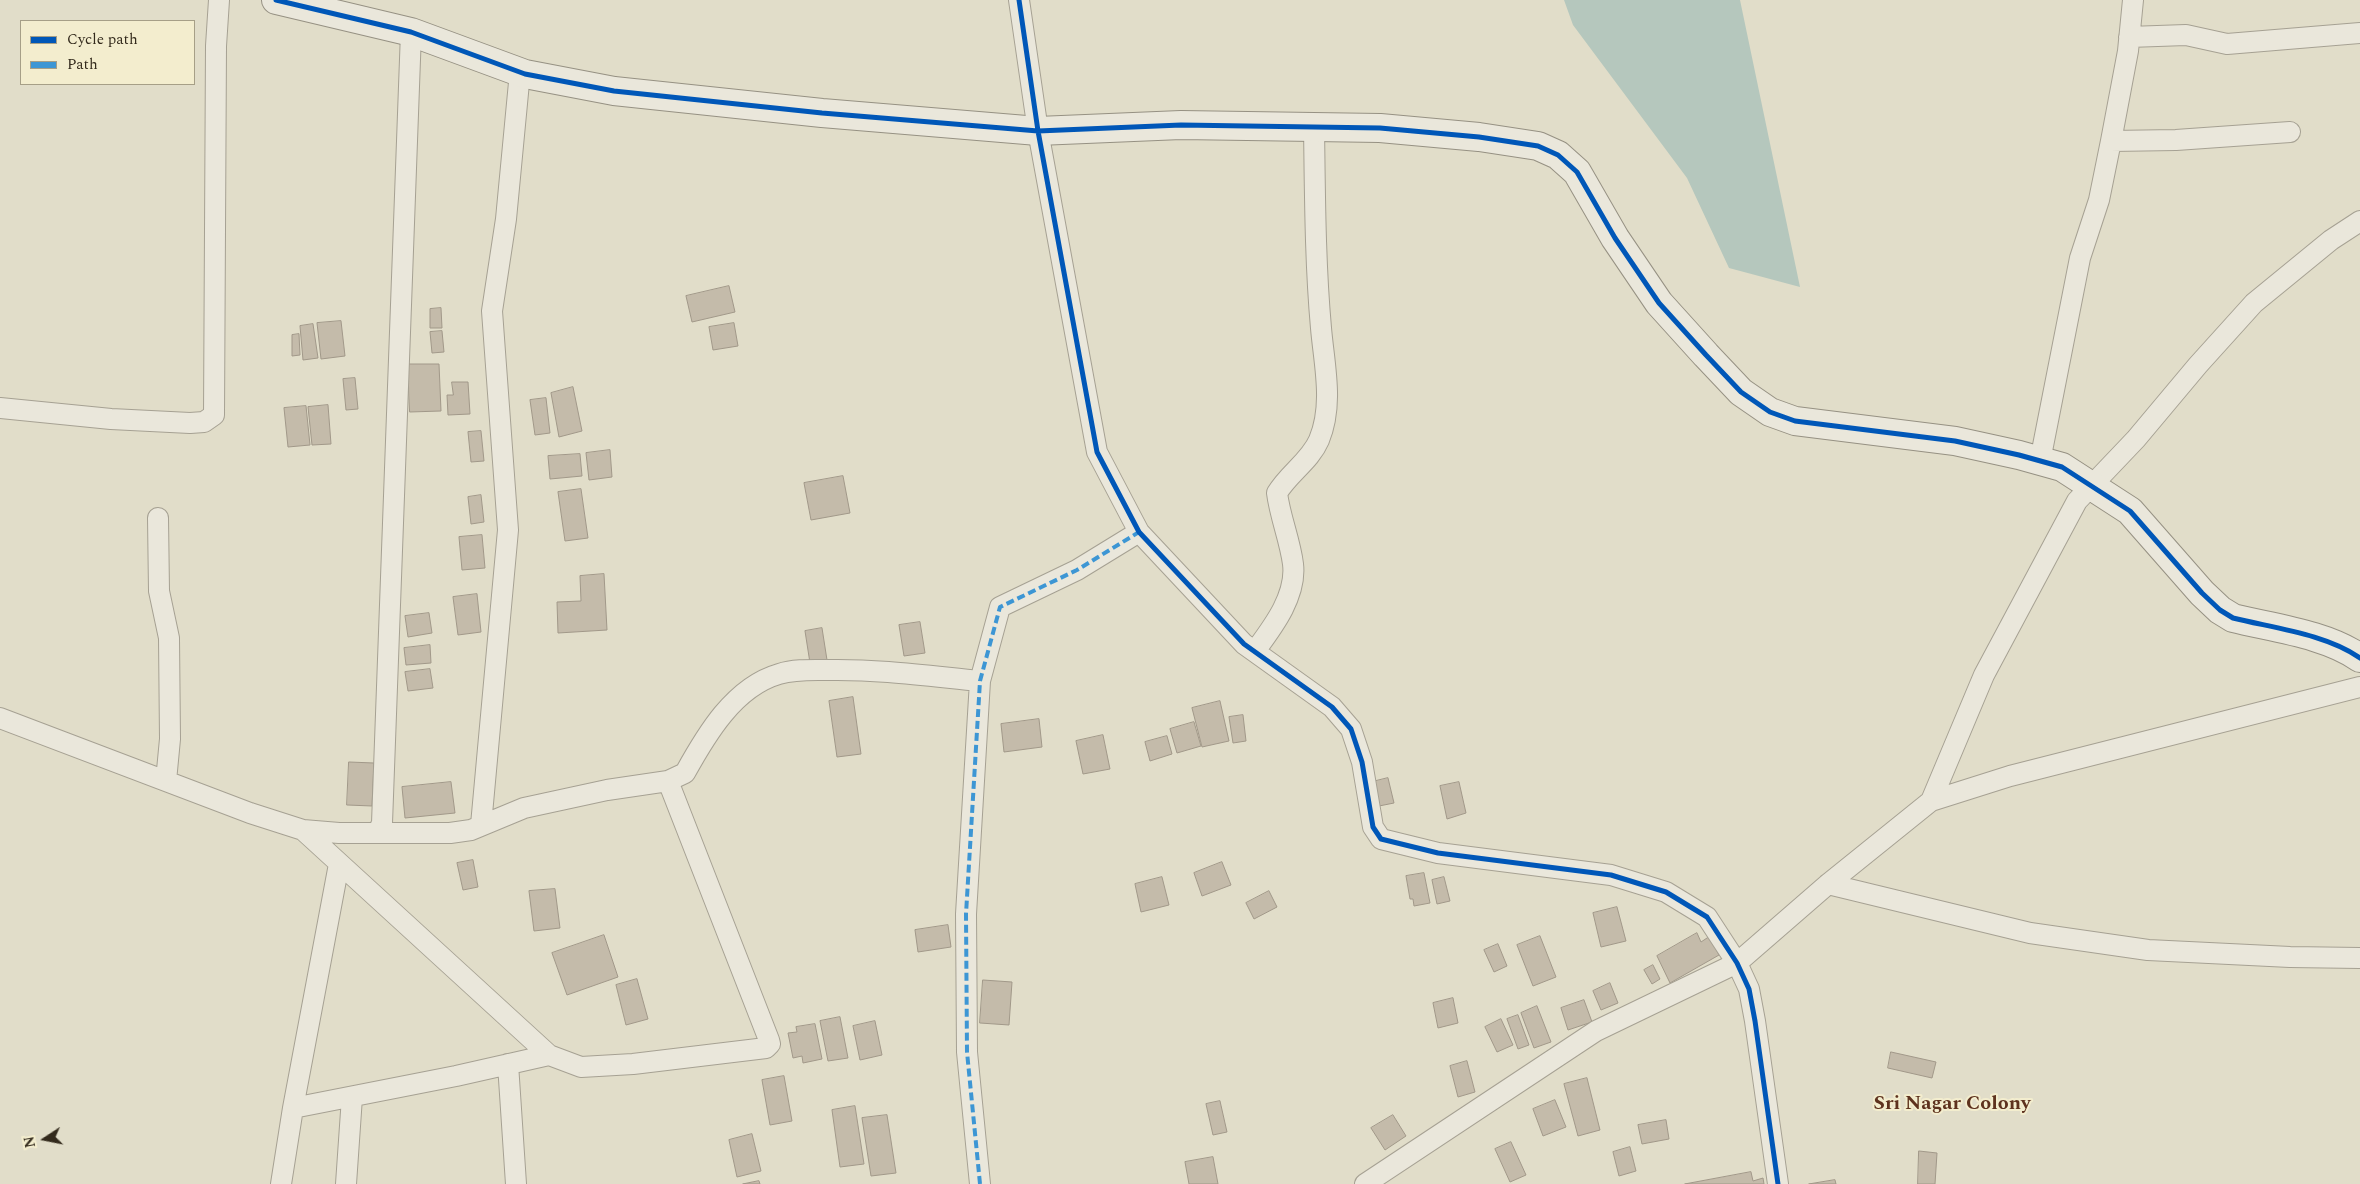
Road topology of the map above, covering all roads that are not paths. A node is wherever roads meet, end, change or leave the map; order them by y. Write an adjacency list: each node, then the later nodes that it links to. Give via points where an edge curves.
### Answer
1 (220, 0): 14 (street, via 216,46 214,415 204,422 190,423)
2 (276, 0): 5 (street)
3 (1019, 0): 10 (street)
4 (2133, 0): 7 (street)
5 (411, 32): 8 (street); 29 (street, via 382,822)
6 (2360, 33): 7 (street, via 2227,44 2186,35)
7 (2130, 37): 12 (street)
8 (520, 72): 10 (street, via 614,91); 27 (street, via 506,219 492,311 508,530)
9 (1314, 127): 10 (street, via 1181,125); 15 (street, via 1380,128 1479,137 1538,146 1558,155 1577,172 1615,238 1659,303 1741,392 1770,412 1795,420 1955,442); 19 (street, via 1320,328 1327,379 1325,417 1310,456 1277,492 1294,566 1284,604)
10 (1038, 131): 18 (street, via 1096,452)
11 (2290, 132): 12 (street)
12 (2111, 141): 15 (street, via 2099,200 2080,258)
13 (2360, 221): 16 (street, via 2331,240 2254,303)
14 (0, 408)
15 (2040, 461): 16 (street, via 2062,467)
16 (2092, 485): 20 (street, via 2130,511 2182,573 2220,610 2233,618 2328,641); 26 (street, via 2077,501 1984,675)
17 (158, 518): 25 (street, via 159,591 169,638 170,739)
18 (1139, 532): 19 (street, via 1244,644); 21 (street, via 1077,570 1000,607)
19 (1255, 651): 33 (street, via 1332,707 1351,729 1362,762 1373,827 1381,839 1438,853 1611,875 1666,892 1707,917)
20 (2360, 658)
21 (980, 681): 24 (street, via 858,670 800,670 778,674 755,686 729,706 706,735 686,773); 41 (street, via 966,914 967,1052)
22 (2360, 687): 26 (street, via 2010,776)
23 (0, 718): 25 (street)
24 (668, 780): 27 (street, via 524,808); 34 (street, via 769,1047 633,1064 581,1067)
25 (166, 781): 28 (street, via 250,814)
26 (1931, 800): 31 (street)
27 (481, 825): 29 (street, via 450,833)
28 (303, 830): 29 (street); 30 (street)
29 (378, 832)
30 (339, 864): 34 (street); 37 (street)
31 (1828, 884): 32 (street, via 2030,933 2129,947 2290,958); 33 (street)
32 (2360, 958)
33 (1737, 963): 42 (street, via 1596,1031); 43 (street, via 1748,989 1755,1021)
34 (548, 1055): 35 (street)
35 (508, 1064): 36 (street); 40 (street)
36 (352, 1096): 37 (street); 39 (street)
37 (293, 1108): 38 (street)
38 (281, 1184)
39 (346, 1184)
40 (516, 1184)
41 (980, 1184)
42 (1365, 1184)
43 (1778, 1184)

